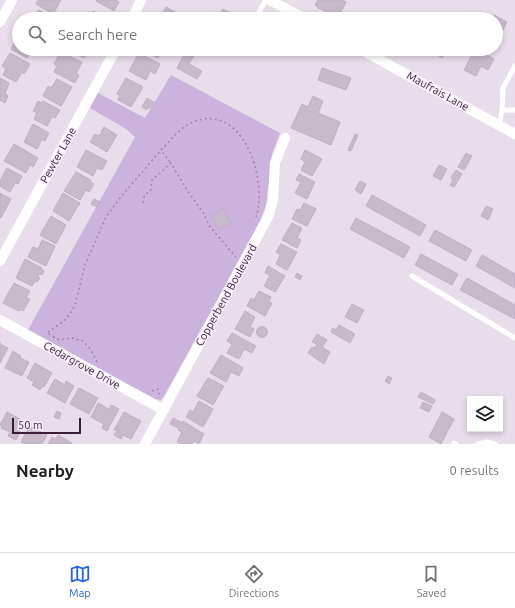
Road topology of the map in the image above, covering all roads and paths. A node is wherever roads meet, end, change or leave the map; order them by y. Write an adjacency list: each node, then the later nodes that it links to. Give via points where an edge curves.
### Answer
1 (12, 0): 8 (street)
2 (141, 0): 5 (street)
3 (266, 0): 6 (lane)
4 (270, 0): 7 (street)
5 (135, 12)
6 (260, 12)
7 (292, 12)
8 (0, 22)
9 (112, 56): 22 (street, Pewter Lane)
10 (373, 56): 14 (street, Maufrais Lane)
11 (515, 66): 12 (lane, via 503,88)
12 (502, 110): 13 (lane); 14 (lane)
13 (515, 110)
14 (499, 125): 15 (street, Maufrais Lane)
15 (515, 134)
16 (285, 138): 29 (street, Copperbend Boulevard, via 275,163 273,200 269,215)
17 (161, 150): 18 (path); 20 (path, via 179,130 204,119 223,122 234,129 250,151 254,164 259,187); 26 (path, via 106,217 85,265 75,305 64,321 48,333 59,340 72,338 83,341 94,354)
18 (171, 163): 19 (path, via 152,180 151,190 145,194); 21 (path, via 217,236 236,258)
19 (143, 203)
20 (256, 218)
21 (240, 252)
22 (0, 261)
23 (412, 276): 25 (lane)
24 (0, 320): 29 (street, Cedargrove Drive)
25 (515, 338)
26 (98, 365)
27 (149, 392): 28 (path, via 158,389)
28 (157, 398)
29 (164, 410): 30 (street, Copperbend Boulevard)
30 (145, 444)
31 (478, 444): 32 (lane)
32 (495, 444)

